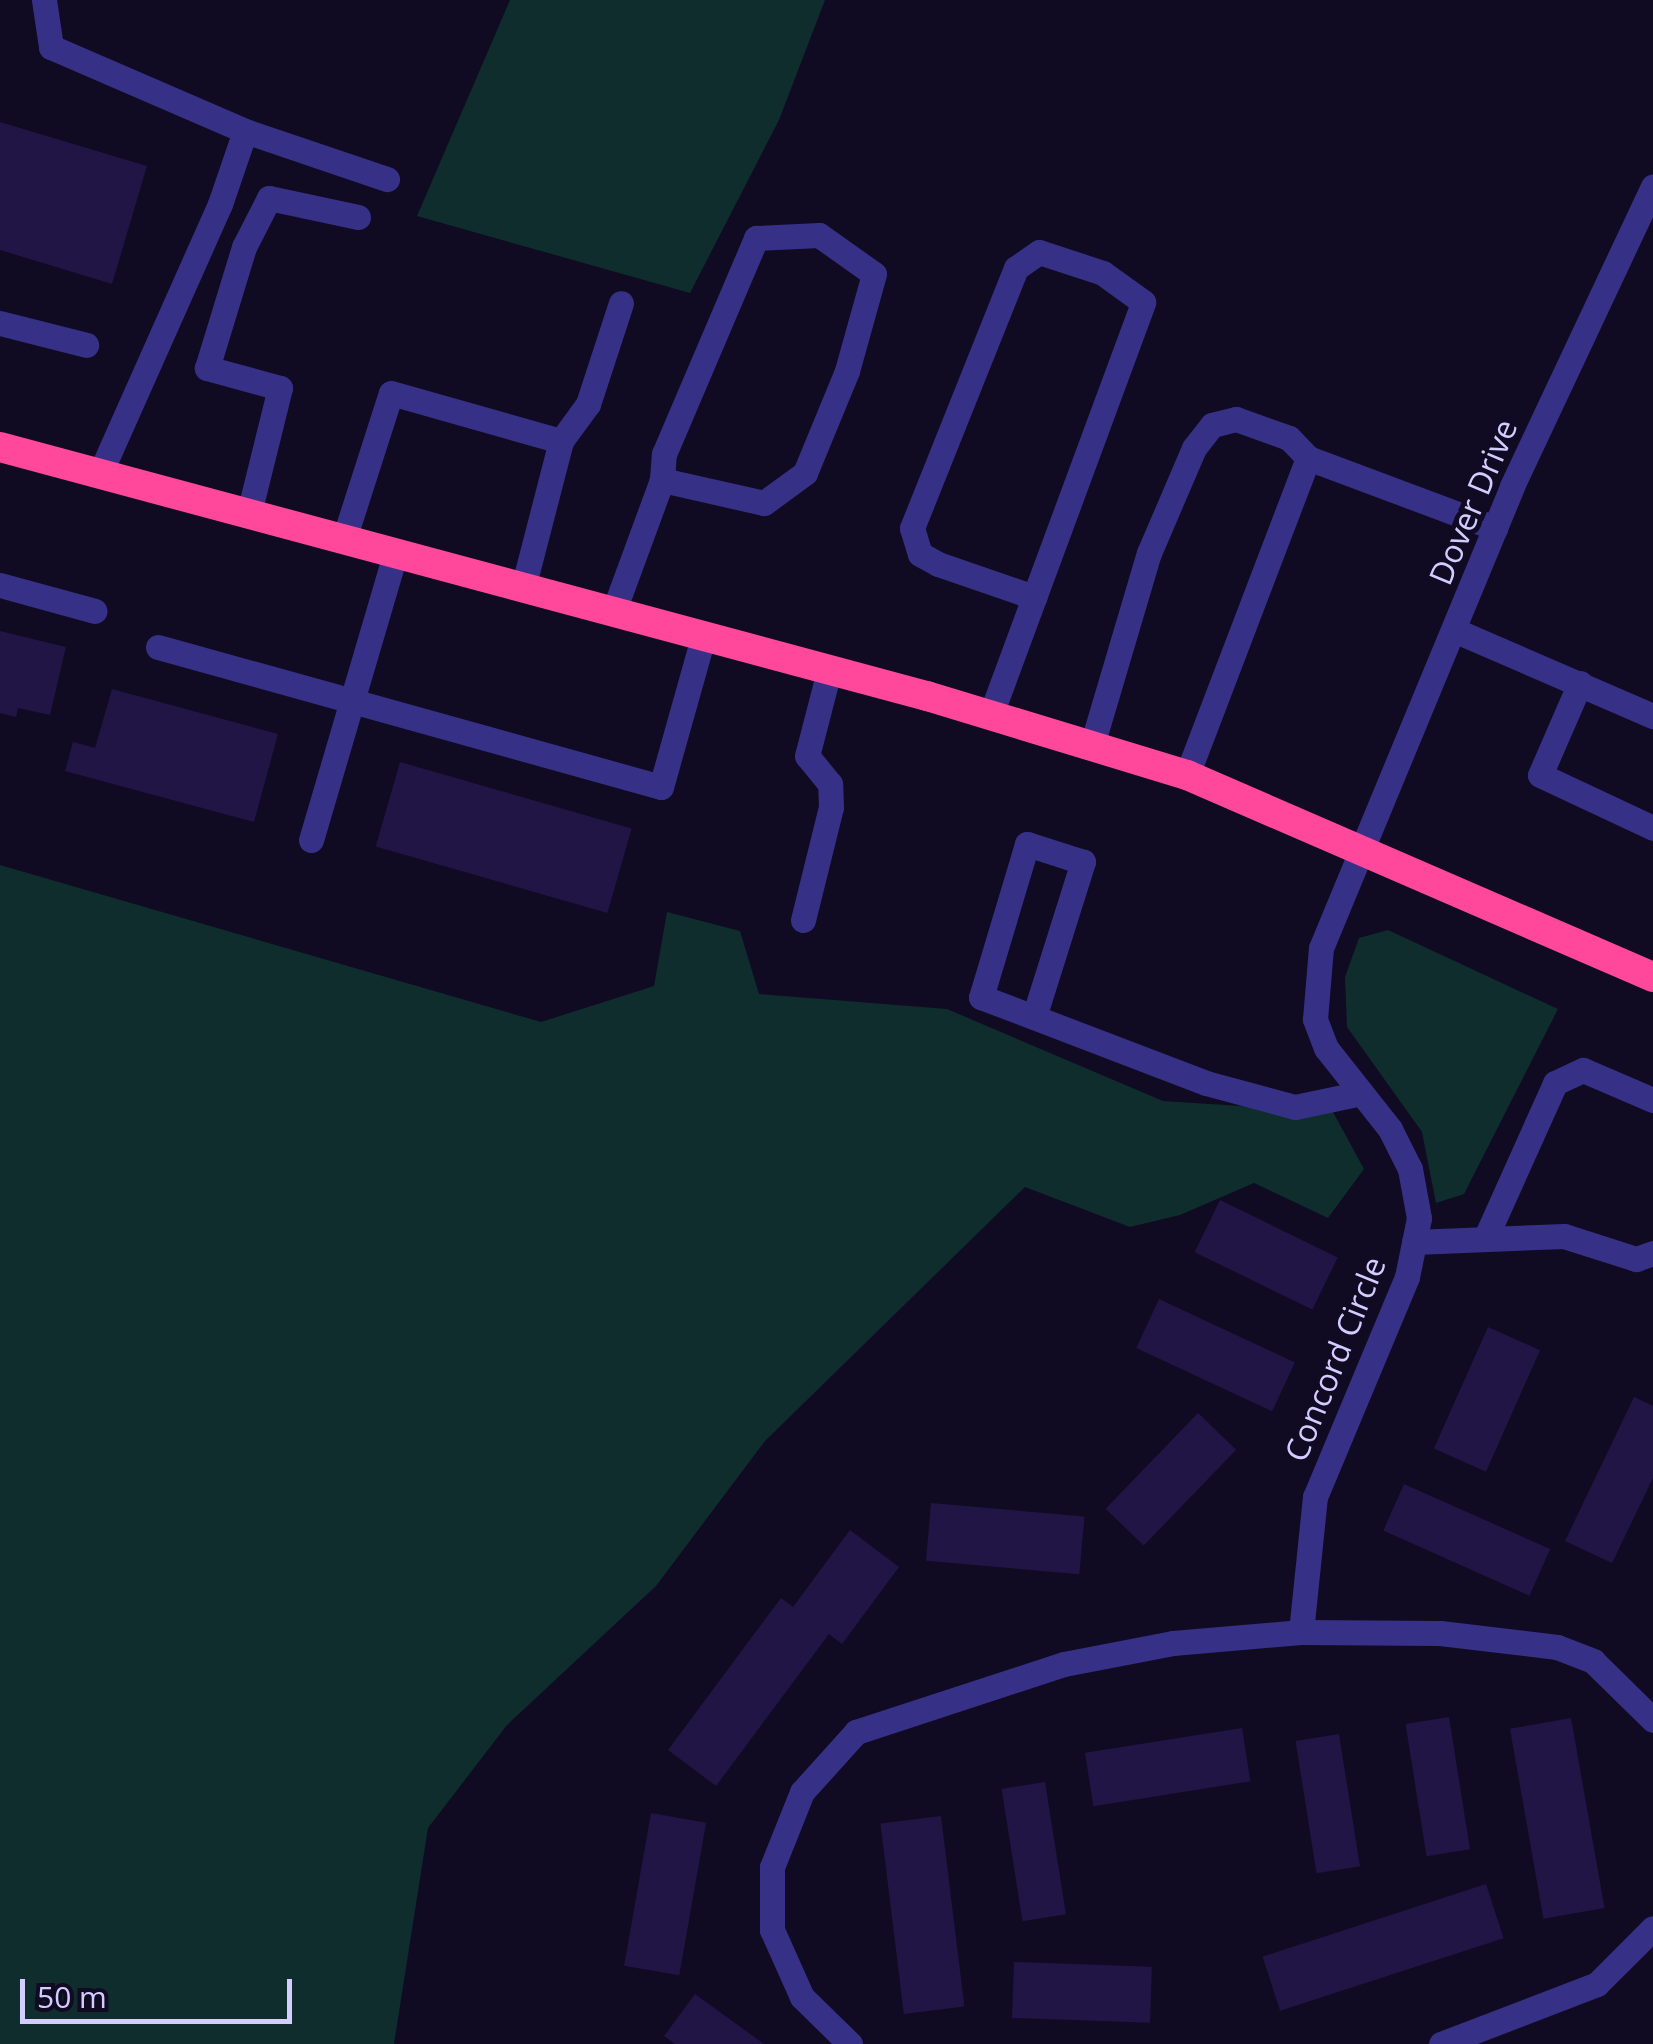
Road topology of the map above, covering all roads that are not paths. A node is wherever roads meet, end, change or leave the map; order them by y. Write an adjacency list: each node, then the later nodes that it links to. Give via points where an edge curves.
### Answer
1 (44, 0): 2 (street, via 51,47)
2 (245, 131): 3 (street); 12 (street, via 220,204)
3 (386, 180)
4 (1653, 187): 15 (street, Dover Drive)
5 (358, 217): 14 (street, via 269,198 244,247 207,368 280,388)
6 (622, 303): 9 (street, via 588,404)
7 (0, 323): 8 (street)
8 (86, 345)
9 (561, 441): 16 (street, via 391,393); 19 (street)
10 (0, 447): 12 (highway)
11 (1308, 458): 15 (street); 31 (street, via 1290,438 1236,419 1212,425 1203,436 1149,552); 32 (street)
12 (100, 473): 14 (highway)
13 (662, 480): 13 (street, via 764,503 805,473 848,371 874,274 819,235 756,238 664,454); 22 (street)
14 (249, 514): 16 (highway)
15 (1495, 528): 23 (street, Dover Drive)
16 (344, 539): 17 (highway)
17 (395, 554): 19 (highway); 28 (street)
18 (0, 585): 21 (street)
19 (523, 588): 22 (highway)
20 (1034, 597): 20 (street, via 1143,302 1103,273 1038,252 1016,268 912,528 920,554); 29 (street)
21 (96, 611)
22 (613, 614): 24 (highway)
23 (1454, 630): 27 (street); 35 (street, Dover Drive)
24 (703, 638): 26 (highway); 28 (street, via 661,787)
25 (158, 647): 28 (street)
26 (829, 672): 29 (highway); 36 (street, via 807,756 830,784 831,807)
27 (1580, 683): 30 (street); 33 (street, via 1540,775)
28 (352, 702): 34 (street)
29 (992, 714): 31 (highway)
30 (1653, 716)
31 (1092, 745): 32 (highway)
32 (1187, 775): 35 (highway)
33 (1653, 828)
34 (311, 840)
35 (1363, 847): 37 (highway); 39 (street, Concord Circle, via 1321,948 1315,1019 1326,1048)
36 (803, 920)
37 (1653, 977)
38 (1034, 1017): 38 (street, via 982,997 1027,844 1082,862); 39 (street, via 1206,1084 1294,1107)
39 (1362, 1093): 42 (street, Concord Circle, via 1410,1169 1419,1218)
40 (1653, 1100): 41 (street, via 1583,1070 1555,1083)
41 (1485, 1239): 42 (street); 43 (street, via 1564,1236 1636,1260)
42 (1414, 1242): 44 (street, Concord Circle, via 1407,1278 1315,1497)
43 (1653, 1252)
44 (1302, 1632): 45 (street, via 1440,1633 1556,1647 1594,1662); 47 (street, via 1174,1643 1064,1664 856,1732 802,1792 772,1867 772,1930 802,1997)
45 (1653, 1720)
46 (1653, 1928): 48 (street, via 1597,1984)
47 (850, 2044)
48 (1440, 2044)

